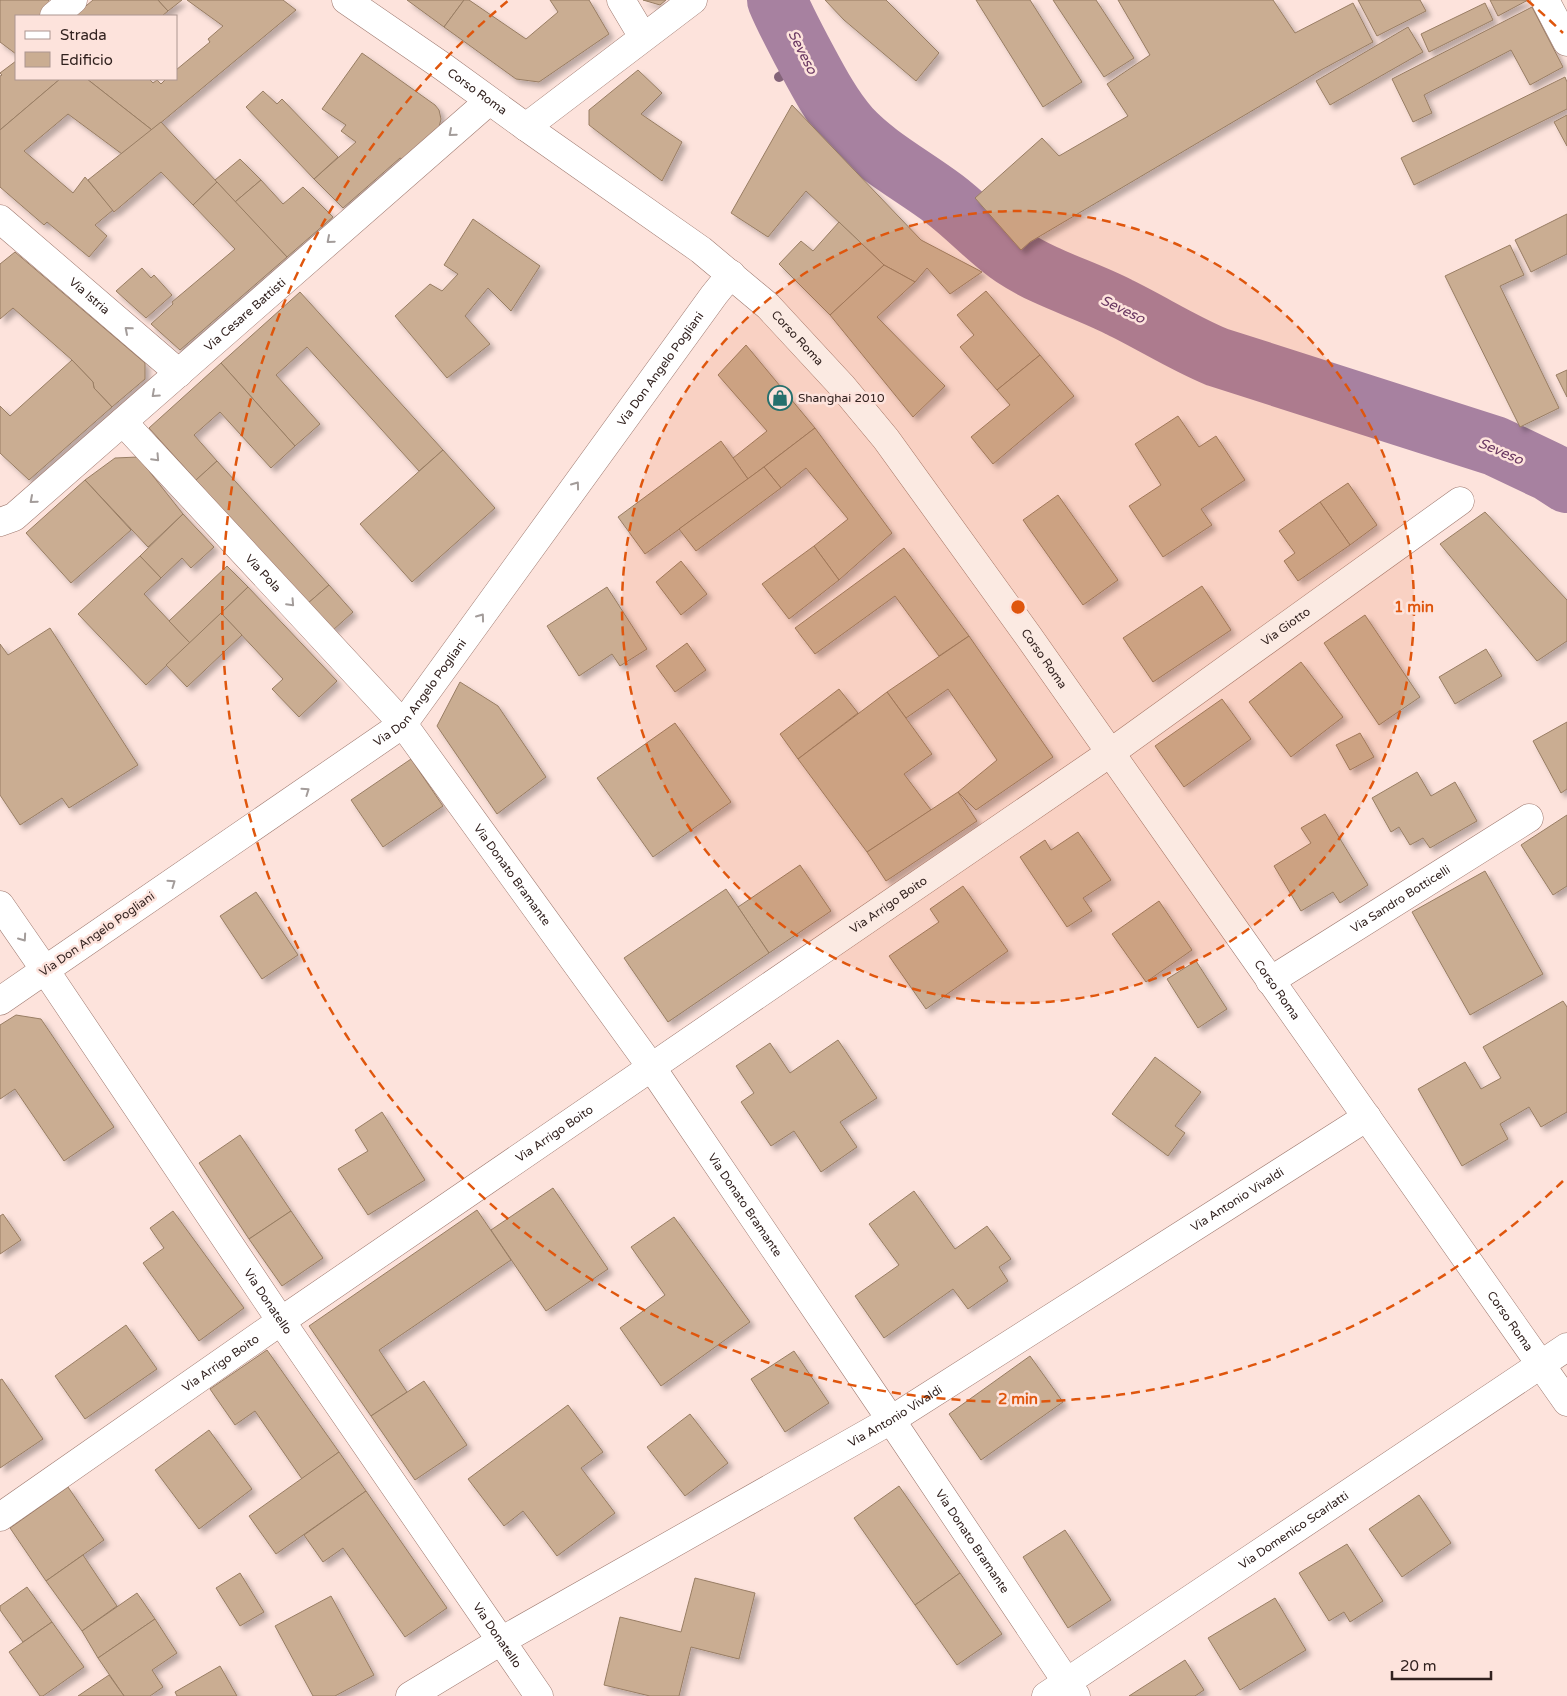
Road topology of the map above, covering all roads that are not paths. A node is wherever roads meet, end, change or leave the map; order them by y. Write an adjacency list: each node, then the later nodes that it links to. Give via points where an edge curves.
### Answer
1 (73, 0): 6 (street)
2 (346, 0): 9 (street, Corso Roma)
3 (621, 0): 7 (street)
4 (693, 0): 7 (street)
5 (1545, 0): 8 (street)
6 (55, 15)
7 (643, 37): 10 (street)
8 (1567, 42)
9 (489, 101): 10 (street, Corso Roma); 13 (street, Via Cesare Battisti, one-way to 13)
10 (526, 127): 12 (street, Corso Roma)
11 (0, 219): 13 (street, Via Istria, one-way to 11)
12 (731, 274): 17 (street, Via Don Angelo Pogliani, one-way to 12); 18 (street, Corso Roma, via 768,306 807,347 886,439)
13 (179, 373): 14 (street, Via Cesare Battisti, one-way to 14)
14 (123, 422): 16 (street, Via Cesare Battisti, one-way to 16, via 14,517); 17 (street, Via Pola, one-way to 17)
15 (1460, 501): 18 (street, Via Giotto)
16 (0, 522)
17 (403, 724): 21 (street, Via Don Angelo Pogliani, one-way to 17); 24 (street, Via Donato Bramante)
18 (1110, 753): 22 (street, Corso Roma); 24 (street, Via Arrigo Boito)
19 (1529, 818): 22 (street, Via Sandro Botticelli)
20 (0, 905): 21 (street, Via Donatello, one-way to 21)
21 (45, 970): 23 (street, Via Don Angelo Pogliani); 26 (street, Via Donatello)
22 (1270, 981): 25 (street, Corso Roma)
23 (0, 1001)
24 (652, 1068): 26 (street, Via Arrigo Boito); 30 (street, Via Donato Bramante)
25 (1367, 1117): 28 (street, Corso Roma); 30 (street, Via Antonio Vivaldi)
26 (281, 1321): 31 (street, Via Arrigo Boito); 32 (street, Via Donatello)
27 (1567, 1347): 28 (street, Via Domenico Scarlatti)
28 (1540, 1365): 29 (street, Corso Roma); 33 (street, Via Domenico Scarlatti)
29 (1567, 1402)
30 (891, 1420): 32 (street, Via Antonio Vivaldi); 33 (street, Via Donato Bramante)
31 (0, 1517)
32 (502, 1641): 34 (street, Via Antonio Vivaldi); 35 (street, Via Donatello)
33 (1063, 1691)
34 (410, 1696)
35 (538, 1696)

